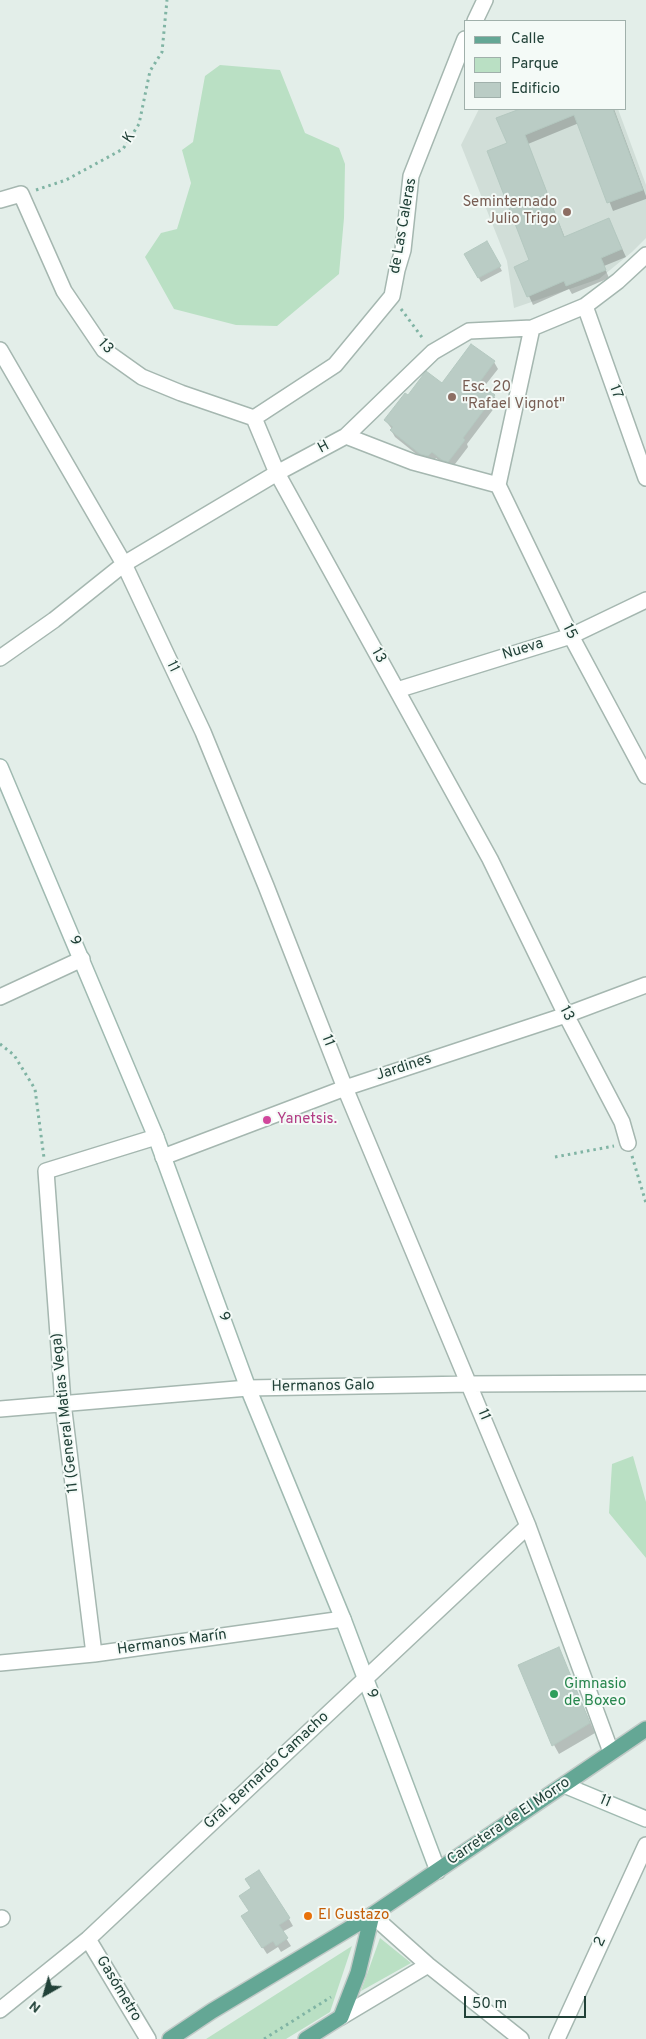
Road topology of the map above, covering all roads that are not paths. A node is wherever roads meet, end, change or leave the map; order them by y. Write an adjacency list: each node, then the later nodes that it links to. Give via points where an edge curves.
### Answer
1 (485, 0): 2 (street)
2 (475, 20)
3 (463, 44): 9 (street, de Las Caleras, via 411,176 403,250 392,296 335,365)
4 (0, 200): 9 (street, 13, via 21,194 64,291 104,350 142,377)
5 (646, 255): 6 (street, H)
6 (585, 306): 7 (street, H); 12 (street, 17)
7 (532, 328): 10 (street, H, via 469,331 433,352); 13 (street)
8 (0, 350): 14 (street, 11)
9 (254, 418): 11 (street, 13)
10 (346, 436): 11 (street, H); 13 (street, via 413,462)
11 (277, 472): 14 (street, H); 18 (street, 13)
12 (646, 478)
13 (498, 485): 16 (street, 15)
14 (124, 564): 17 (street, H); 25 (street, 11, via 203,732)
15 (646, 600): 16 (street, Nueva)
16 (571, 636): 18 (street, Nueva); 20 (street, 15)
17 (0, 658)
18 (397, 690): 24 (street, 13, via 490,859)
19 (0, 767): 21 (street, 9)
20 (646, 776)
21 (82, 959): 23 (street); 26 (street, 9)
22 (646, 985): 24 (street, Jardines)
23 (0, 997)
24 (566, 1015): 25 (street, Jardines); 27 (street, 13, via 622,1122)
25 (345, 1088): 28 (street, Jardines); 30 (street, 11)
26 (156, 1137): 28 (street, 9); 32 (street, 11 (General Matias Vega), via 46,1172)
27 (628, 1143)
28 (163, 1157): 31 (street, 9)
29 (646, 1383): 30 (street, Hermanos Galo)
30 (470, 1384): 31 (street, Hermanos Galo); 34 (street, 11)
31 (248, 1388): 32 (street, Hermanos Galo); 35 (street, 9)
32 (63, 1403): 33 (street, Hermanos Galo); 36 (street, 11 (General Matias Vega))
33 (0, 1410)
34 (528, 1526): 38 (street, Gral. Bernardo Camacho); 40 (street, 11)
35 (343, 1619): 36 (street, Hermanos Marín); 38 (street, 9)
36 (94, 1654): 37 (street, Hermanos Marín)
37 (0, 1663)
38 (365, 1679): 44 (street, 9); 46 (street, Gral. Bernardo Camacho)
39 (646, 1729): 40 (main road, Carretera de El Morro)
40 (611, 1752): 41 (main road, Carretera de El Morro)
41 (564, 1785): 42 (street, 11); 44 (main road, Carretera de El Morro)
42 (646, 1819)
43 (646, 1845): 54 (street, 2)
44 (438, 1871): 45 (main road, Carretera de El Morro)
45 (372, 1915): 47 (street); 49 (main road, via 358,1973); 51 (main road, Carretera de El Morro)
46 (88, 1939): 48 (street, Gral. Bernardo Camacho); 50 (street, Gasómetro)
47 (428, 1965): 49 (street); 53 (street)
48 (0, 2010)
49 (341, 2017): 52 (main road)
50 (148, 2039)
51 (170, 2039)
52 (306, 2039)
53 (520, 2039)
54 (557, 2039)

